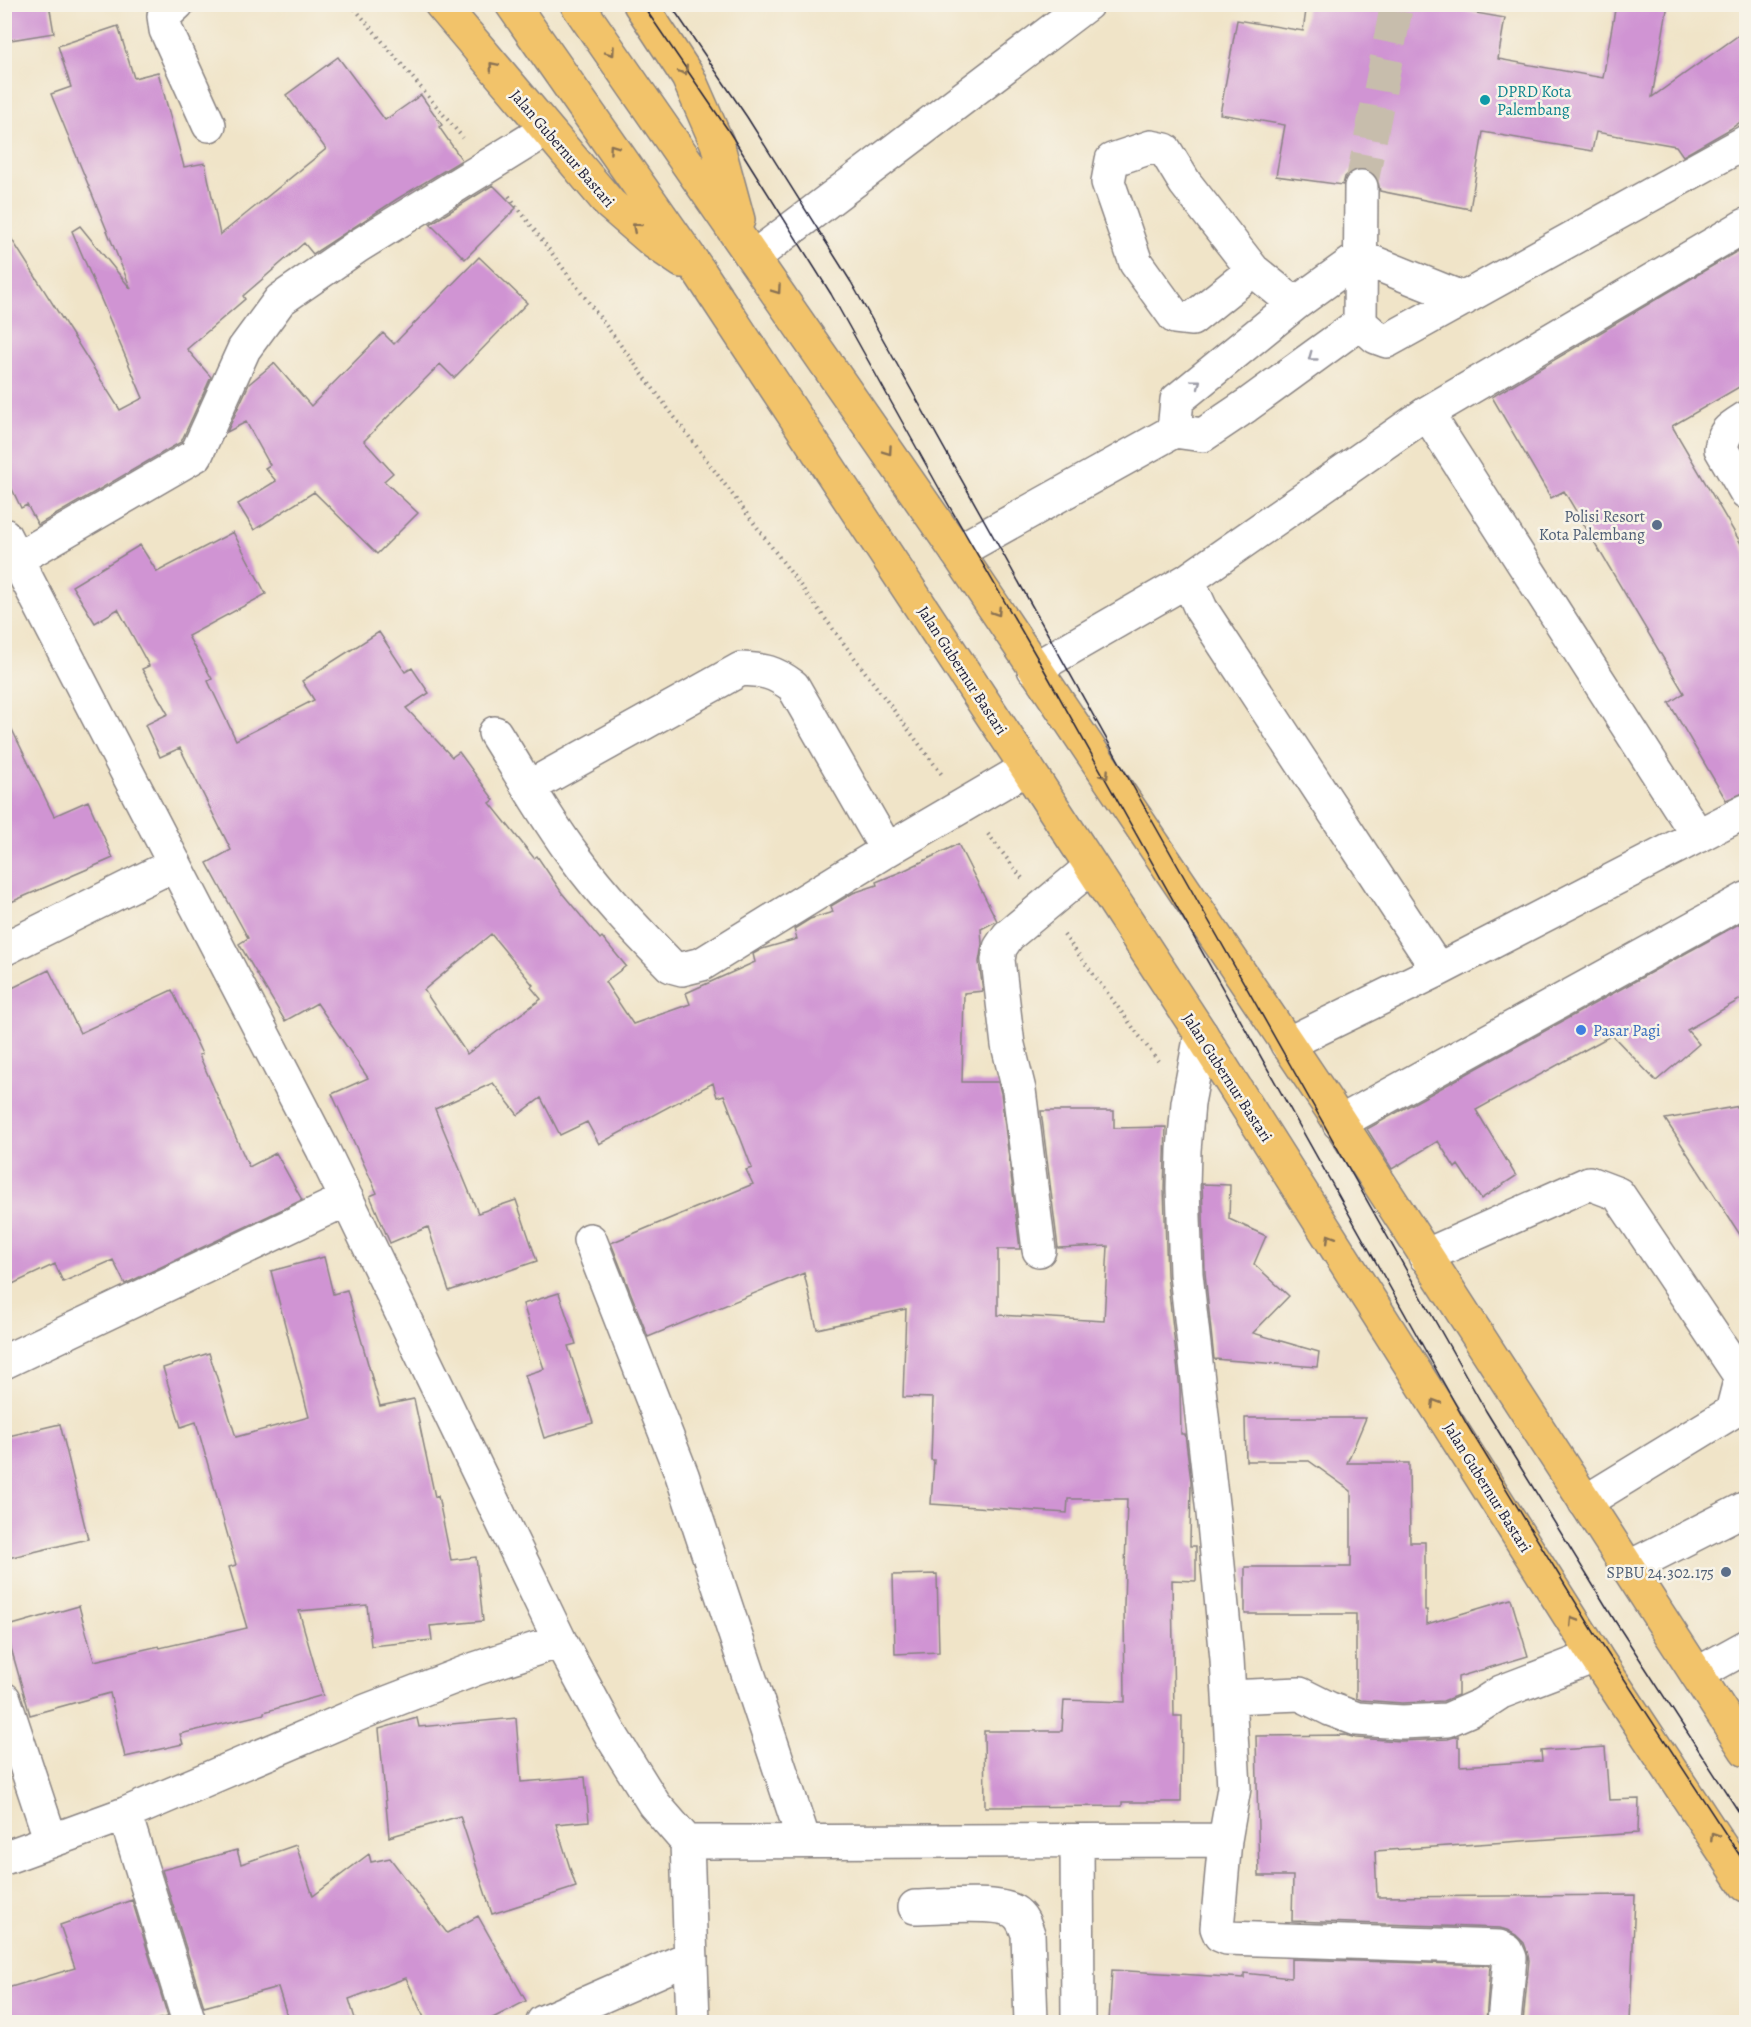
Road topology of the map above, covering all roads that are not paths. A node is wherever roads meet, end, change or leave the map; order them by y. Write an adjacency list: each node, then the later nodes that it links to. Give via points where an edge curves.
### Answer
1 (177, 4): 7 (street, via 164,16 166,30)
2 (441, 4): 8 (highway, Jalan Gubernur Bastari, one-way to 2)
3 (512, 4): 15 (highway, Jalan Gubernur Bastari, one-way to 3)
4 (577, 4): 12 (highway, one-way to 12)
5 (640, 4): 12 (highway, one-way to 12, via 688,77 717,143)
6 (1088, 4): 12 (street)
7 (209, 125)
8 (546, 130): 15 (highway, Jalan Gubernur Bastari, one-way to 8, via 610,204); 23 (street, via 358,246 280,300 244,349 196,455)
9 (1746, 142): 16 (street)
10 (1361, 187): 13 (street)
11 (1746, 225): 19 (street)
12 (742, 240): 24 (highway, one-way to 24)
13 (1360, 257): 16 (street); 17 (street); 18 (street)
14 (1253, 270): 14 (street, via 1185,183 1165,150 1151,147 1112,160 1108,182 1136,263 1175,317 1192,319); 17 (street)
15 (700, 274): 28 (highway, Jalan Gubernur Bastari)
16 (1464, 299): 18 (street, via 1388,341 1376,338)
17 (1295, 304): 21 (street, one-way to 17, via 1177,400)
18 (1359, 323): 21 (street, one-way to 21, via 1203,435)
19 (1427, 412): 25 (street); 31 (street)
20 (1746, 418): 22 (street, via 1728,429 1721,449)
21 (1174, 431): 24 (street)
22 (1746, 492)
23 (11, 547): 33 (street)
24 (957, 552): 26 (highway, one-way to 26)
25 (1188, 579): 26 (street); 37 (street, via 1202,609)
26 (1034, 669): 39 (highway, one-way to 39)
27 (495, 733): 29 (street)
28 (1027, 768): 32 (street); 34 (highway, Jalan Gubernur Bastari)
29 (529, 787): 32 (street, via 594,884 671,966 682,969 702,964); 32 (street, via 741,669 764,670 793,686)
30 (1746, 811): 31 (street)
31 (1698, 836): 37 (street)
32 (887, 850)
33 (175, 864): 36 (street); 41 (street)
34 (1092, 867): 38 (highway, Jalan Gubernur Bastari); 43 (street, via 1008,936 998,960)
35 (1746, 899): 40 (street)
36 (4, 949)
37 (1438, 970): 39 (street)
38 (1201, 1034): 51 (highway, Jalan Gubernur Bastari, one-way to 38); 53 (street, via 1184,1150 1186,1275)
39 (1287, 1044): 40 (highway)
40 (1339, 1123): 44 (highway)
41 (347, 1199): 45 (street); 49 (street)
42 (590, 1240): 59 (street, via 682,1475)
43 (1040, 1250)
44 (1425, 1256): 46 (highway); 46 (street, via 1589,1183 1618,1194 1741,1377 1732,1412)
45 (4, 1362)
46 (1585, 1502): 48 (highway)
47 (1746, 1508): 48 (street)
48 (1628, 1568): 52 (highway)
49 (560, 1641): 56 (street, via 377,1707); 61 (street, via 654,1804)
50 (1746, 1647): 52 (street)
51 (1595, 1656): 53 (street, via 1501,1692 1447,1720 1357,1719 1300,1694); 63 (highway, Jalan Gubernur Bastari, one-way to 51)
52 (1696, 1674): 55 (highway)
53 (1229, 1697): 57 (street, via 1234,1788)
54 (4, 1699): 58 (street)
55 (1743, 1737)
56 (125, 1814): 58 (street); 66 (street)
57 (1225, 1840): 60 (street); 71 (street, via 1217,1928 1220,1935 1499,1947 1510,1958)
58 (51, 1841): 62 (street)
59 (804, 1841): 60 (street); 61 (street)
60 (1077, 1841): 70 (street)
61 (687, 1842): 65 (street)
62 (4, 1858)
63 (1746, 1885)
64 (915, 1907): 69 (street, via 1001,1907 1015,1912 1024,1921 1028,1934)
65 (691, 1957): 67 (street); 68 (street)
66 (189, 2022)
67 (543, 2022)
68 (693, 2022)
69 (1031, 2022)
70 (1078, 2022)
71 (1504, 2022)

